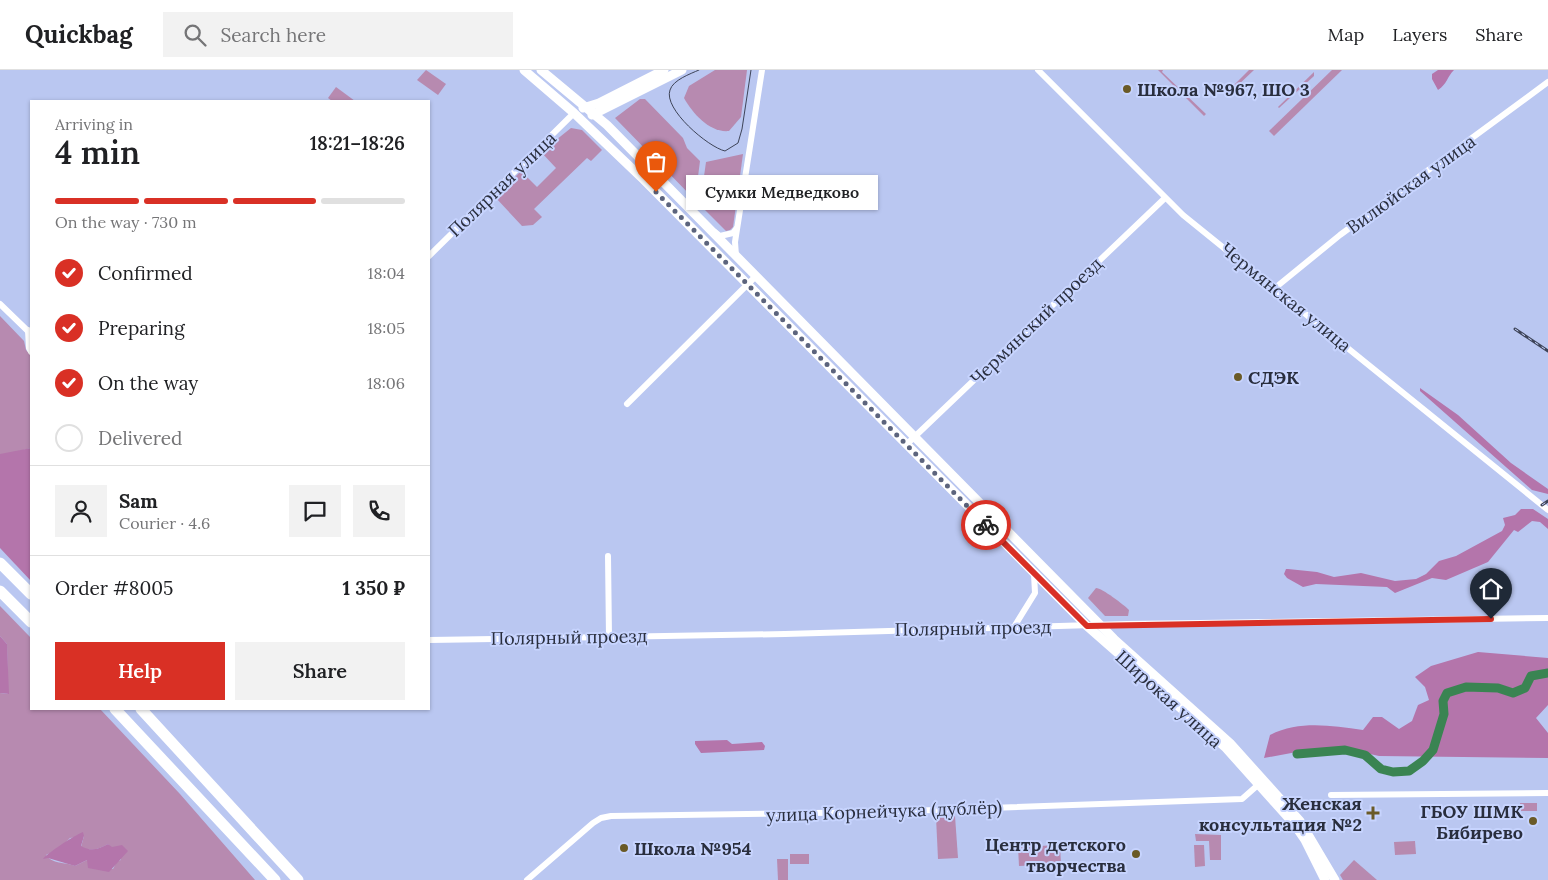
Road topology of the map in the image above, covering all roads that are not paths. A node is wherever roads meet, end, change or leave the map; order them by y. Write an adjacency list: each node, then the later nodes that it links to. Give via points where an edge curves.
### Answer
1 (524, 70): 9 (main road, Широкая улица)
2 (541, 70): 8 (main road, Широкая улица)
3 (664, 70): 8 (main road, Полярная улица)
4 (682, 70): 10 (main road)
5 (762, 70): 13 (street)
6 (1038, 70): 11 (street, Чермянская улица)
7 (1548, 82): 18 (street, Вилюйская улица, via 1327,245)
8 (586, 107): 9 (main road, Полярная улица); 10 (main road, Широкая улица)
9 (574, 113): 10 (main road); 14 (street, Полярная улица); 17 (main road, Широкая улица)
10 (595, 115): 12 (main road, Широкая улица)
11 (1165, 198): 18 (street, Чермянская улица); 22 (street, Чермянский проезд)
12 (708, 227): 13 (street, via 720,236 733,233); 15 (main road, Широкая улица)
13 (737, 228): 15 (street)
14 (430, 255)
15 (736, 256): 16 (main road, Широкая улица)
16 (756, 276): 17 (street); 22 (main road, Широкая улица)
17 (748, 283): 21 (street); 23 (main road, Широкая улица)
18 (1275, 288): 26 (street, Чермянская улица)
19 (0, 304): 20 (street)
20 (30, 332)
21 (627, 404)
22 (915, 437): 23 (street, Чермянский проезд); 24 (main road, Широкая улица)
23 (907, 444): 25 (main road, Широкая улица)
24 (938, 460): 25 (main road, via 932,459); 29 (main road, Широкая улица)
25 (932, 469): 30 (main road, Широкая улица)
26 (1548, 510)
27 (608, 556): 38 (street)
28 (0, 563): 32 (highway)
29 (1042, 568): 30 (main road, via 1042,573); 35 (main road, Широкая улица)
30 (1034, 574): 36 (main road, Широкая улица); 37 (street, via 1035,593)
31 (0, 591): 34 (highway)
32 (30, 593)
33 (1548, 618): 35 (street, Полярный проезд)
34 (30, 621)
35 (1100, 625): 36 (street, Полярный проезд); 45 (main road, Широкая улица, via 1209,723 1268,784 1300,821)
36 (1087, 626): 37 (street, Полярный проезд); 42 (main road, Широкая улица, via 1204,727)
37 (1014, 627): 38 (street, Полярный проезд)
38 (609, 637): 39 (street, Полярный проезд)
39 (430, 640)
40 (116, 710): 46 (highway)
41 (142, 710): 47 (highway)
42 (1259, 784): 45 (main road, Широкая улица, via 1300,832); 48 (street, улица Корнейчука (дублёр), via 1242,799 880,812 611,816 594,823)
43 (1548, 793): 44 (street)
44 (1331, 795)
45 (1331, 879)
46 (275, 880)
47 (298, 880)
48 (527, 880)

